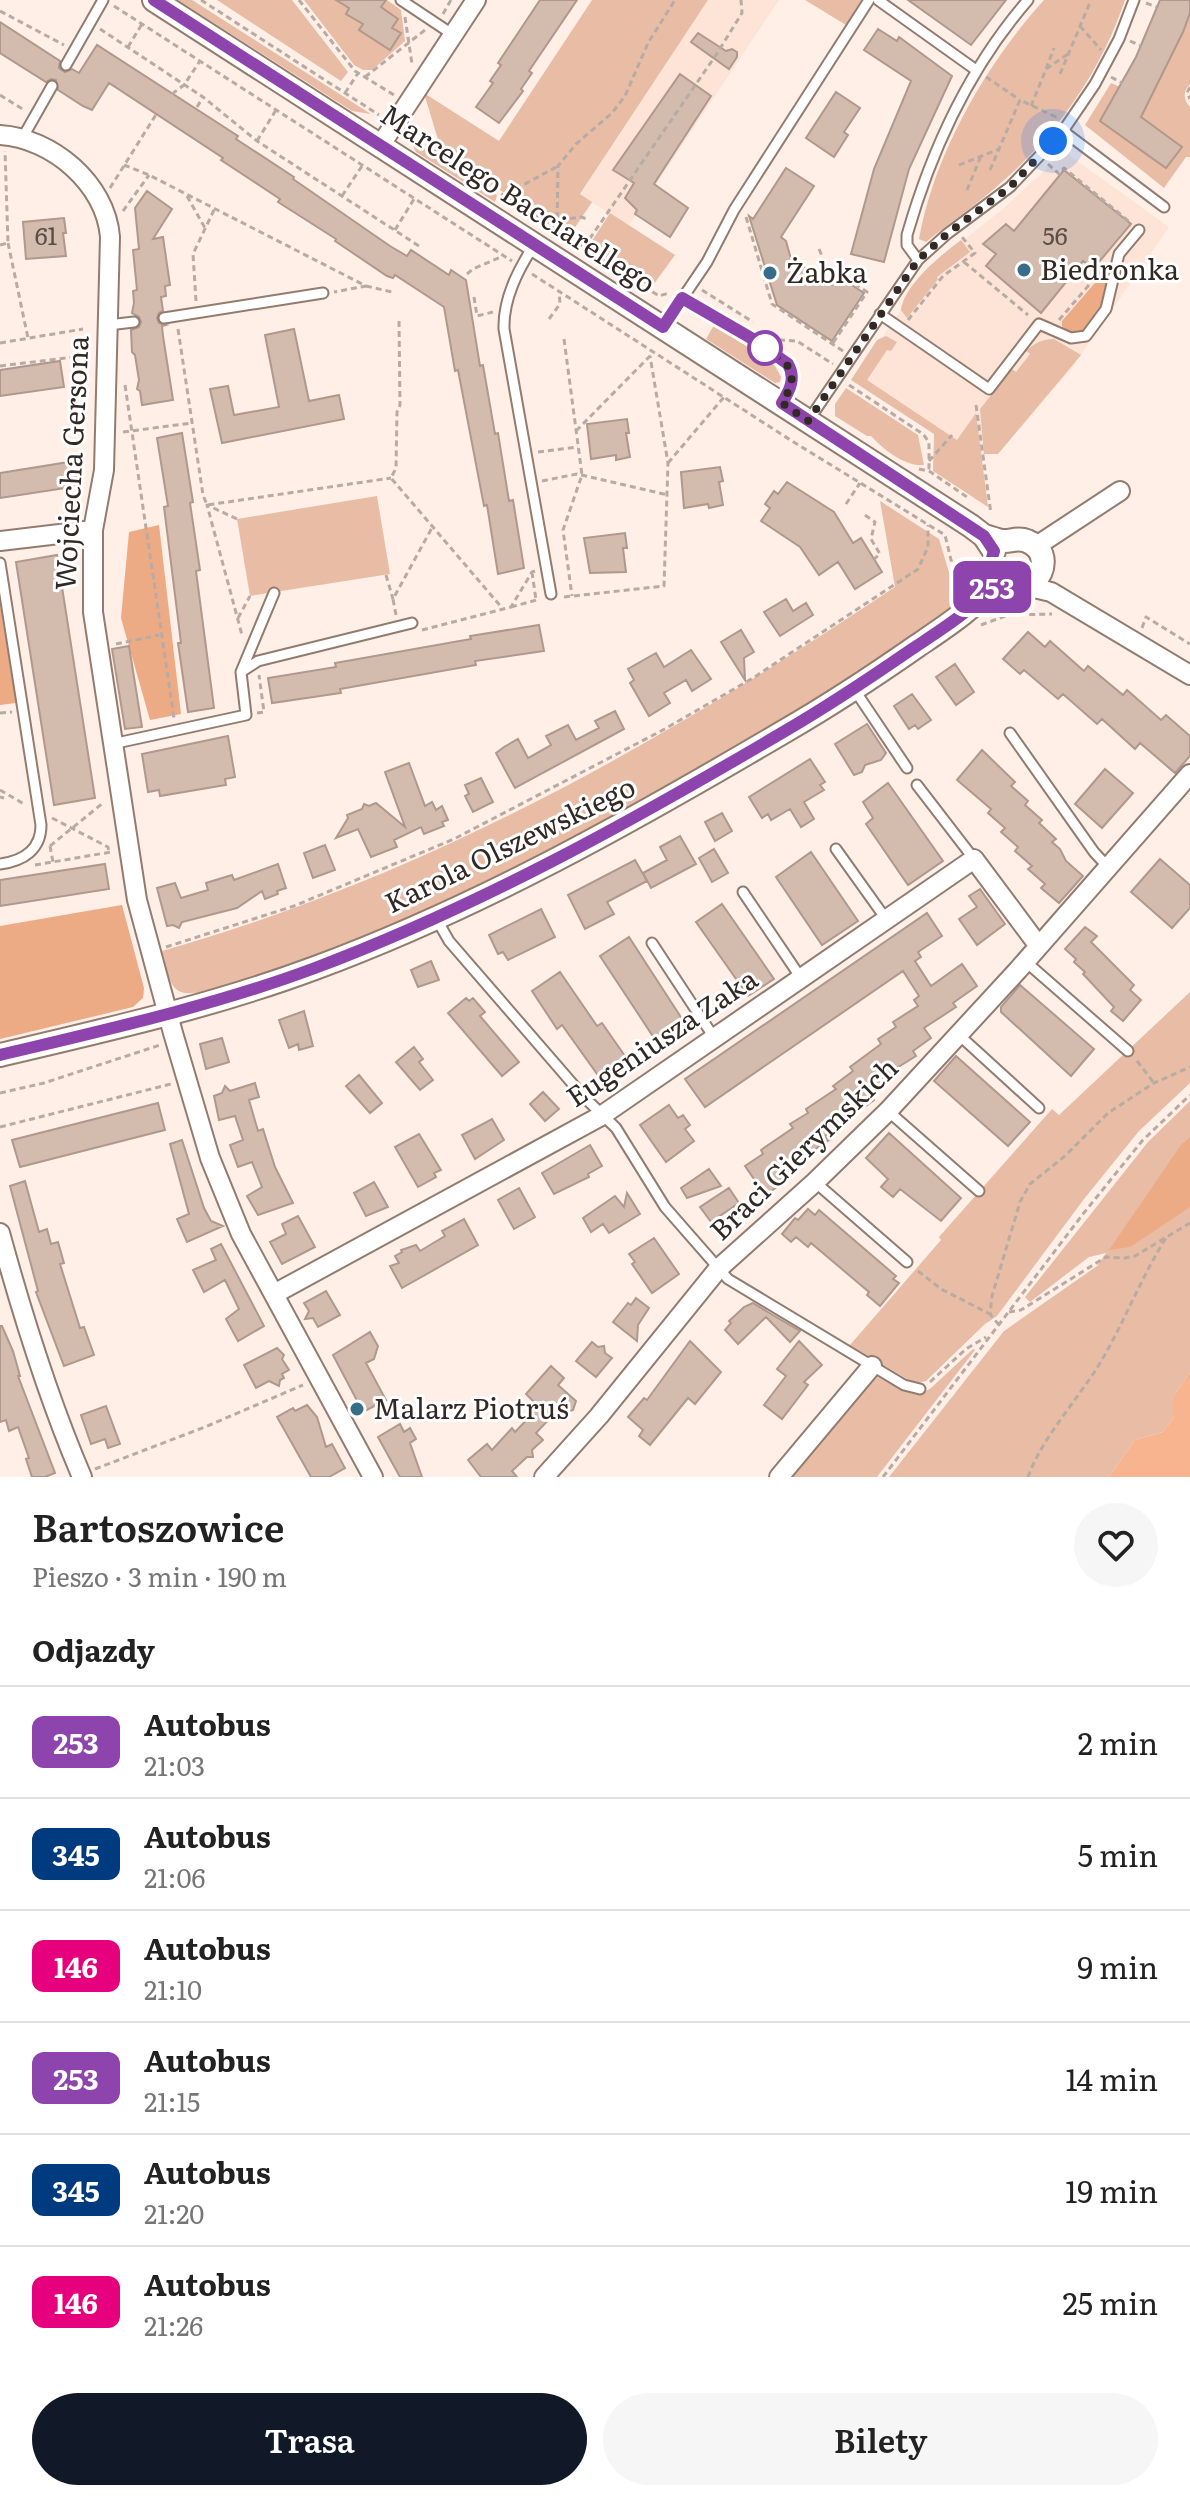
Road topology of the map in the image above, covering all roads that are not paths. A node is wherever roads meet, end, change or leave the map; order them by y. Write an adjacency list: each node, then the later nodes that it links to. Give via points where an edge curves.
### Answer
1 (154, 0): 15 (street, Marcelego Bacciarellego)
2 (401, 0): 9 (lane)
3 (476, 0): 9 (street)
4 (869, 0): 21 (lane)
5 (878, 0): 11 (lane)
6 (1028, 0): 11 (lane)
7 (106, 1): 10 (lane)
8 (1139, 1): 13 (lane)
9 (452, 34): 15 (street)
10 (66, 65)
11 (976, 70): 19 (lane, via 920,190 907,235 907,245)
12 (52, 86): 14 (lane)
13 (1063, 131): 16 (lane); 19 (lane, via 1010,187)
14 (9, 136): 25 (street, Wojciecha Gersona, via 68,163 98,198 109,225)
15 (380, 146): 18 (street, Marcelego Bacciarellego)
16 (1164, 207)
17 (1138, 229): 22 (lane, via 1119,254 1106,309 1086,336 1071,338 1039,324 989,389)
18 (534, 245): 26 (street, Marcelego Bacciarellego); 38 (lane, via 503,315)
19 (918, 260): 22 (lane)
20 (323, 293): 23 (lane)
21 (682, 298): 26 (lane); 27 (lane, via 788,364 792,384)
22 (880, 314): 28 (lane)
23 (164, 318)
24 (134, 322): 25 (lane)
25 (108, 325): 30 (street, Wojciecha Gersona, via 104,470)
26 (663, 327): 27 (street, Marcelego Bacciarellego)
27 (782, 403): 28 (street, Marcelego Bacciarellego)
28 (808, 421): 32 (street, Marcelego Bacciarellego)
29 (1120, 491): 33 (street)
30 (93, 530): 31 (street); 44 (street, Wojciecha Gersona, via 93,612)
31 (0, 541)
32 (994, 543): 33 (street, via 1017,538); 37 (street)
33 (1037, 545): 35 (street, via 1043,564)
34 (0, 563): 50 (lane, via 42,812 35,848 15,862)
35 (1040, 585): 37 (street); 41 (street)
36 (274, 593): 40 (lane)
37 (988, 595): 42 (street, Karola Olszewskiego)
38 (553, 597)
39 (414, 627): 40 (lane, via 399,626 258,661)
40 (241, 672): 44 (lane, via 246,715)
41 (1190, 675)
42 (854, 689): 45 (lane); 53 (street, Karola Olszewskiego, via 618,828)
43 (1010, 733): 51 (lane)
44 (112, 744): 59 (street, Wojciecha Gersona, via 137,900)
45 (907, 768)
46 (1190, 774): 51 (street, Braci Gierymskich)
47 (917, 785): 49 (lane)
48 (836, 849): 54 (lane)
49 (974, 859): 54 (street, Eugeniusza Zaka); 56 (street)
50 (0, 864)
51 (1107, 866): 56 (street, Braci Gierymskich)
52 (743, 892): 58 (lane)
53 (436, 918): 59 (street, Karola Olszewskiego, via 315,968); 66 (lane, via 449,941)
54 (886, 919): 58 (street, Eugeniusza Zaka)
55 (652, 943): 61 (lane)
56 (1038, 945): 57 (street, Braci Gierymskich)
57 (1025, 961): 60 (street, Braci Gierymskich); 62 (lane)
58 (801, 978): 61 (street, Eugeniusza Zaka)
59 (167, 1013): 63 (street, Karola Olszewskiego); 72 (street, Wojciecha Gersona, via 210,1158 241,1234)
60 (959, 1035): 64 (lane); 65 (street, Braci Gierymskich)
61 (715, 1039): 66 (street, Eugeniusza Zaka)
62 (1128, 1051)
63 (0, 1055)
64 (1039, 1108)
65 (888, 1111): 67 (street, Braci Gierymskich); 68 (lane)
66 (601, 1116): 71 (lane, via 616,1128 665,1207); 72 (street, Eugeniusza Zaka)
67 (815, 1182): 70 (lane); 71 (street, Braci Gierymskich)
68 (979, 1191)
69 (0, 1233): 75 (street, via 51,1401)
70 (907, 1262)
71 (718, 1269): 73 (lane, via 742,1290); 77 (street, Braci Gierymskich)
72 (274, 1294): 76 (street, Wojciecha Gersona)
73 (872, 1366): 74 (lane); 78 (street)
74 (920, 1389)
75 (82, 1475)
76 (373, 1477)
77 (544, 1477)
78 (779, 1477)

